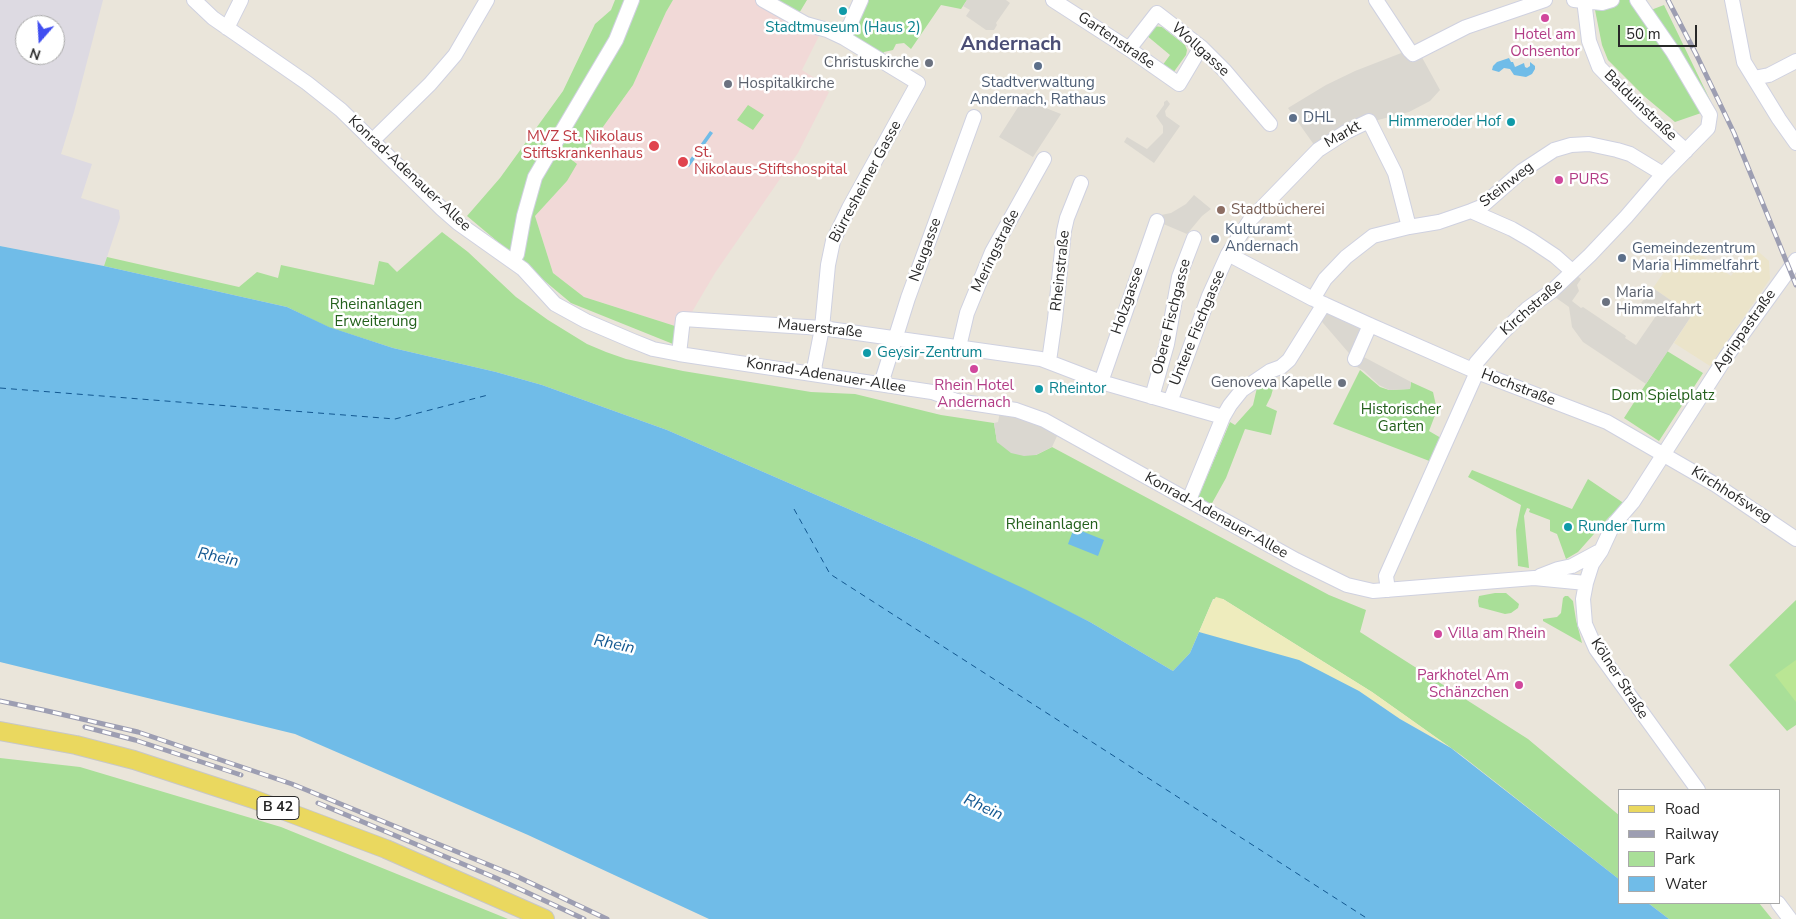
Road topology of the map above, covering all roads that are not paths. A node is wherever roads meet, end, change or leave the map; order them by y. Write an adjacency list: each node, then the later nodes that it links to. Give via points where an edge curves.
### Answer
1 (194, 0): 14 (street, Konrad-Adenauer-Allee)
2 (241, 0): 14 (street)
3 (487, 0): 22 (street, via 455,55)
4 (632, 0): 34 (street, via 598,73 535,177)
5 (763, 0): 15 (street, via 806,24)
6 (860, 0): 15 (street)
7 (1053, 0): 17 (street, Gartenstraße)
8 (1376, 0): 9 (street, via 1413,54 1471,24)
9 (1545, 0)
10 (1612, 0): 13 (street, via 1602,4)
11 (1637, 0): 24 (street, Kirchstraße, via 1673,52 1710,115 1708,128)
12 (1732, 0): 19 (street, via 1744,62)
13 (1581, 1): 24 (street, Balduinstraße, via 1589,41 1599,66)
14 (227, 28): 22 (street, Konrad-Adenauer-Allee, via 307,83)
15 (844, 38): 38 (street, Bürresheimer Gasse, via 918,83 838,228 830,250)
16 (1201, 47): 17 (street, Wollgasse, via 1157,13); 17 (street, Gartenstraße, via 1179,84); 21 (street, Wollgasse, via 1225,70)
17 (1130, 48)
18 (1796, 61): 19 (street, via 1769,75)
19 (1754, 78): 23 (street)
20 (974, 117): 39 (street, Neugasse, via 908,298)
21 (1270, 124)
22 (372, 141): 34 (street, Konrad-Adenauer-Allee, via 458,223)
23 (1796, 143)
24 (1686, 151): 26 (street, Kirchstraße)
25 (1044, 159): 40 (street, Meringstraße, via 992,252 967,313)
26 (1663, 174): 28 (street, Steinweg, via 1630,154 1589,144 1571,145 1554,150 1522,171); 35 (street, Kirchstraße)
27 (1081, 183): 43 (street, Rheinstraße, via 1064,231)
28 (1471, 212): 30 (street, Steinweg); 35 (street, via 1532,240)
29 (1157, 221): 46 (street, Holzgasse)
30 (1409, 227): 32 (street, Markt, via 1395,173 1369,120 1318,150 1250,220); 36 (street, Steinweg, via 1373,236 1346,256 1325,279)
31 (1194, 238): 48 (street, Obere Fischgasse, via 1179,277 1167,344)
32 (1228, 254): 36 (street, Hochstraße); 49 (street, Untere Fischgasse, via 1208,296)
33 (1796, 260): 51 (street, Agrippastraße, via 1726,357)
34 (513, 261): 41 (street, Konrad-Adenauer-Allee, via 555,304 573,315 653,349)
35 (1572, 271): 44 (street, Kirchstraße, via 1501,334 1476,364)
36 (1318, 302): 37 (street, Hochstraße); 50 (street, Steinweg, via 1289,360 1242,390)
37 (1370, 325): 42 (street); 44 (street, Hochstraße)
38 (822, 328): 39 (street, Mauerstraße); 41 (street, Mauerstraße, via 683,319); 45 (street, Bürresheimer Gasse)
39 (897, 338): 40 (street, Mauerstraße); 47 (street, Neugasse)
40 (959, 346): 43 (street, Mauerstraße)
41 (679, 354): 45 (street, Konrad-Adenauer-Allee)
42 (1354, 359)
43 (1049, 361): 46 (street, Mauerstraße)
44 (1477, 372): 51 (street, Hochstraße, via 1607,422); 58 (street, Kirchstraße, via 1386,576)
45 (813, 374): 47 (street, Konrad-Adenauer-Allee)
46 (1101, 382): 48 (street, Mauerstraße)
47 (881, 384): 52 (street, Konrad-Adenauer-Allee, via 932,392 957,401 1030,415)
48 (1152, 397): 49 (street, Mauerstraße)
49 (1170, 402): 50 (street, Mauerstraße)
50 (1223, 417): 52 (street, Steinweg)
51 (1664, 454): 53 (street, Kirchhofsweg); 54 (street, Kölner Straße, via 1633,502 1613,525)
52 (1189, 500): 58 (street, Konrad-Adenauer-Allee, via 1348,585 1373,592)
53 (1796, 539)
54 (1601, 550): 55 (street, via 1572,566); 57 (street, Kölner Straße)
55 (1558, 569): 56 (street); 57 (street)
56 (1534, 578): 57 (street); 58 (street, Konrad-Adenauer-Allee)
57 (1586, 583): 60 (street, Kölner Straße, via 1583,599 1585,624 1596,649)
58 (1388, 590)
59 (0, 731): 62 (main road, B 42, via 113,754 253,798 386,849)
60 (1697, 789)
61 (1779, 904): 63 (street)
62 (545, 919)
63 (1790, 919)

